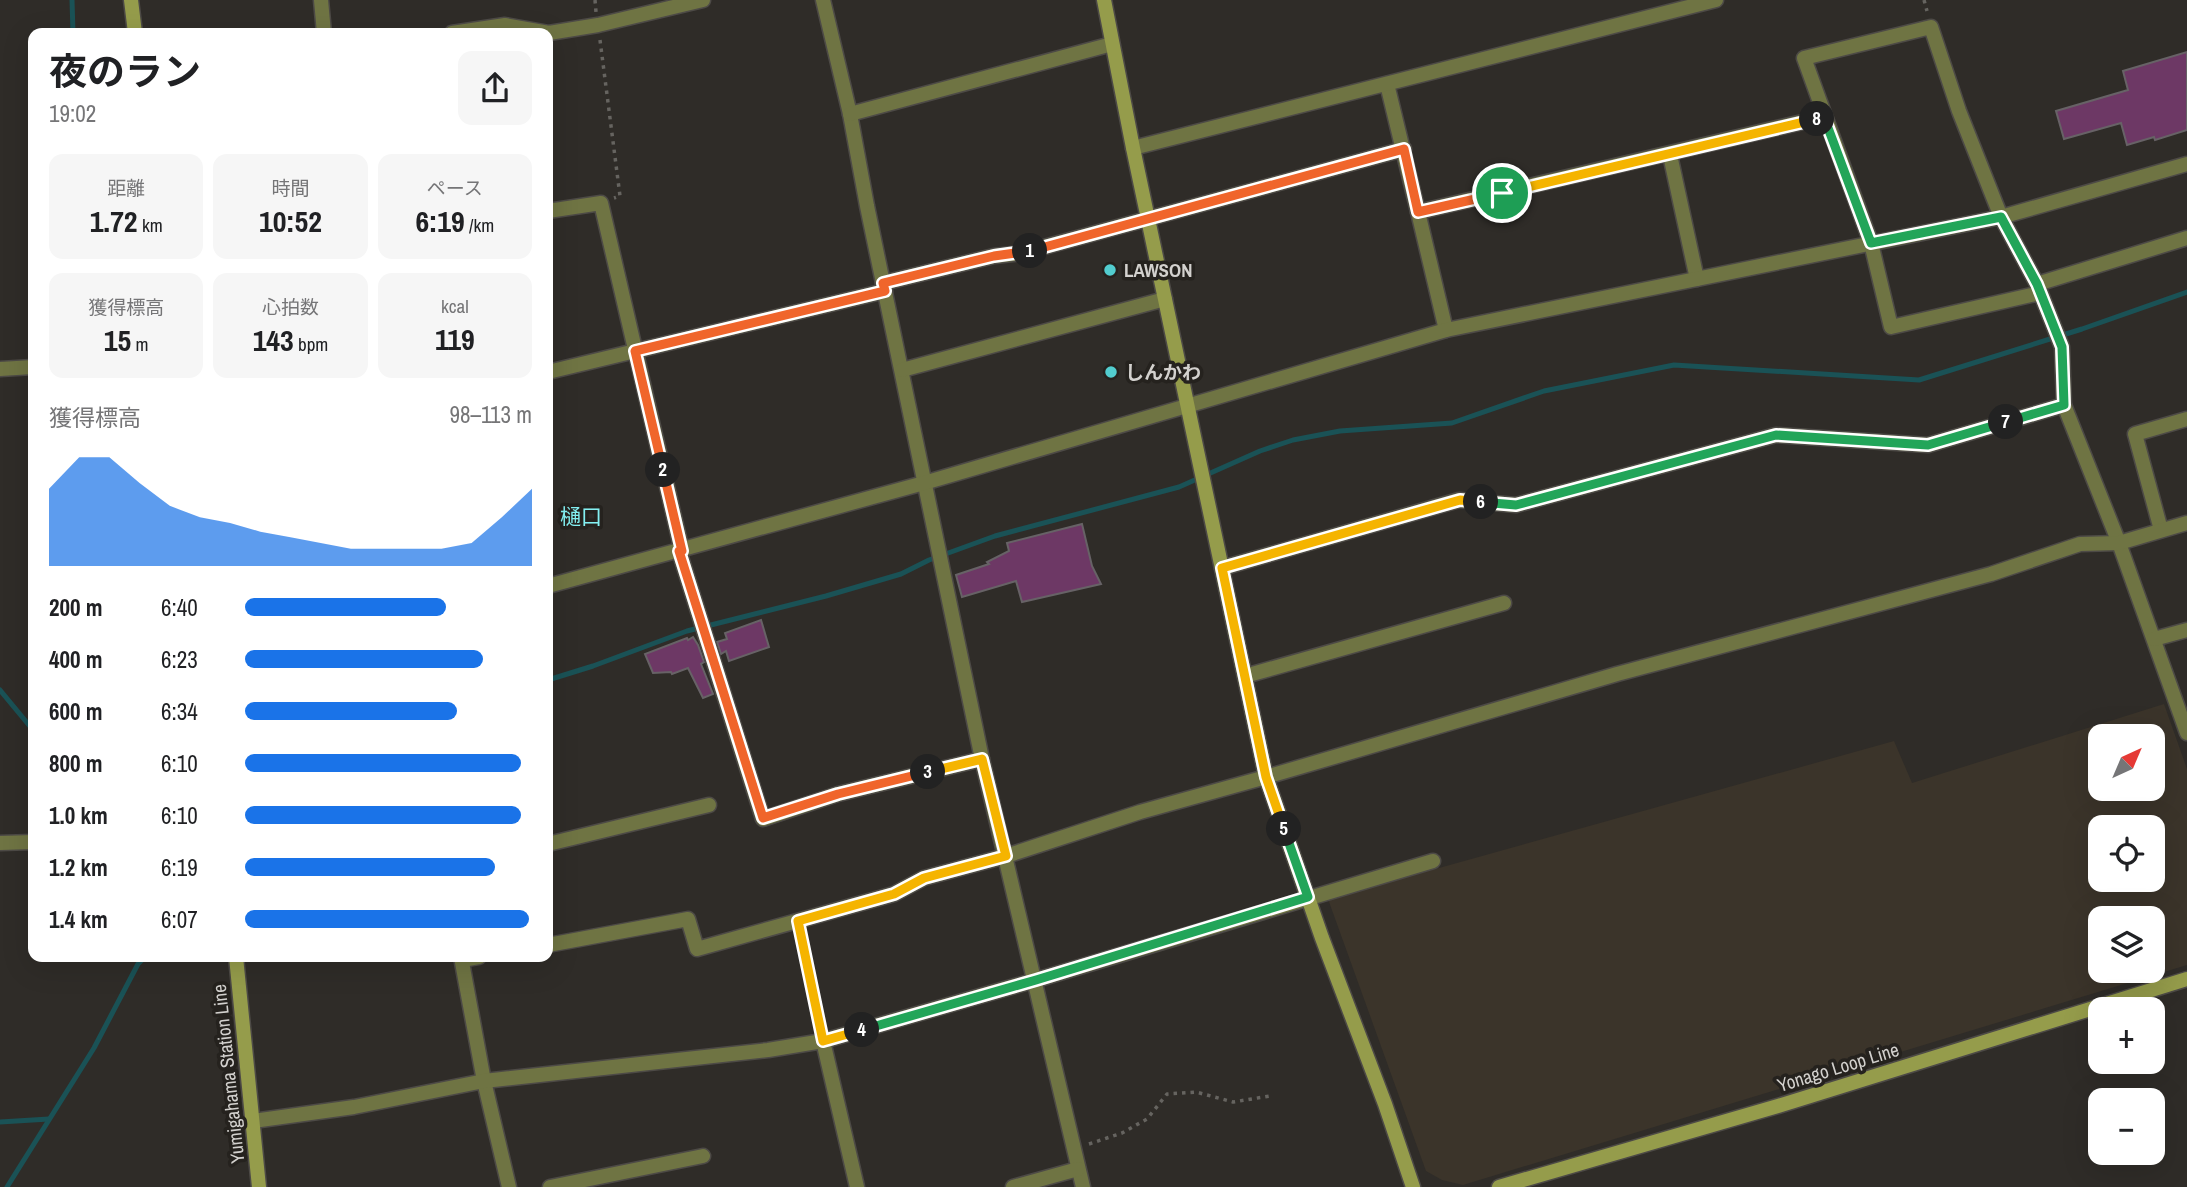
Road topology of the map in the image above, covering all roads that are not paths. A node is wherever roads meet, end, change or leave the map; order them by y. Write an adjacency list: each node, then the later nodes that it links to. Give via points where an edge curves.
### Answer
1 (131, 0): 7 (street)
2 (321, 0): 8 (street)
3 (703, 0): 11 (street)
4 (823, 0): 14 (street)
5 (1104, 0): 12 (street)
6 (1716, 0): 13 (street)
7 (134, 28)
8 (324, 28)
9 (485, 28): 10 (street)
10 (522, 28)
11 (553, 32)
12 (1112, 44): 14 (street); 16 (street)
13 (1387, 84): 16 (street); 17 (street)
14 (850, 114): 27 (street)
15 (1824, 117): 18 (street); 22 (street, via 1804,58 1931,27); 25 (street)
16 (1133, 148): 23 (street)
17 (1404, 149): 21 (street); 23 (street)
18 (1670, 155): 21 (street); 26 (street)
19 (2187, 164): 22 (street)
20 (553, 210): 31 (street, via 601,203)
21 (1418, 212): 30 (street)
22 (2001, 217): 25 (street); 28 (street)
23 (1149, 219): 27 (street); 29 (street)
24 (2187, 238): 28 (street)
25 (1871, 243): 26 (street); 28 (street, via 1891,327)
26 (1697, 279): 30 (street)
27 (884, 287): 31 (street); 34 (street)
28 (2038, 289): 37 (street, via 2062,347)
29 (1165, 299): 34 (street); 36 (street)
30 (1446, 330): 36 (street)
31 (635, 351): 35 (street); 43 (street)
32 (28, 367): 33 (street)
33 (0, 369)
34 (902, 370): 39 (street)
35 (553, 371)
36 (1187, 404): 39 (street); 44 (street)
37 (2064, 405): 42 (street); 44 (street, via 1928,445 1776,435 1516,505 1460,500)
38 (2187, 419): 41 (street, via 2135,434)
39 (924, 483): 43 (street); 51 (street)
40 (2187, 523): 41 (street)
41 (2161, 530): 42 (street)
42 (2119, 543): 48 (street); 52 (street, via 2080,544 1991,574 1617,674)
43 (680, 551): 45 (street); 51 (street, via 763,818 838,794)
44 (1222, 568): 49 (street)
45 (553, 585)
46 (1504, 603): 49 (street)
47 (2187, 629): 48 (street)
48 (2154, 639): 50 (street)
49 (1245, 676): 52 (street)
50 (2187, 733)
51 (982, 759): 57 (street)
52 (1266, 777): 57 (street); 59 (street)
53 (709, 805): 56 (street)
54 (28, 842): 55 (street)
55 (0, 843)
56 (553, 843)
57 (1006, 856): 60 (street, via 924,878 894,894 697,949 688,919); 64 (street)
58 (1433, 861): 59 (street)
59 (1308, 897): 64 (street); 76 (street)
60 (553, 944)
61 (237, 962): 67 (street, Yumigahama Station Line)
62 (462, 962): 66 (street)
63 (2187, 979): 77 (street, Yonago Loop Line)
64 (1036, 980): 65 (street); 69 (street)
65 (823, 1041): 66 (street); 73 (street)
66 (484, 1081): 67 (street); 71 (street)
67 (253, 1121): 70 (street, Yumigahama Station Line)
68 (703, 1156): 72 (street)
69 (1078, 1169): 74 (street); 75 (street)
70 (259, 1187)
71 (509, 1187)
72 (550, 1187)
73 (857, 1187)
74 (1013, 1187)
75 (1083, 1187)
76 (1413, 1187)
77 (1499, 1187)

